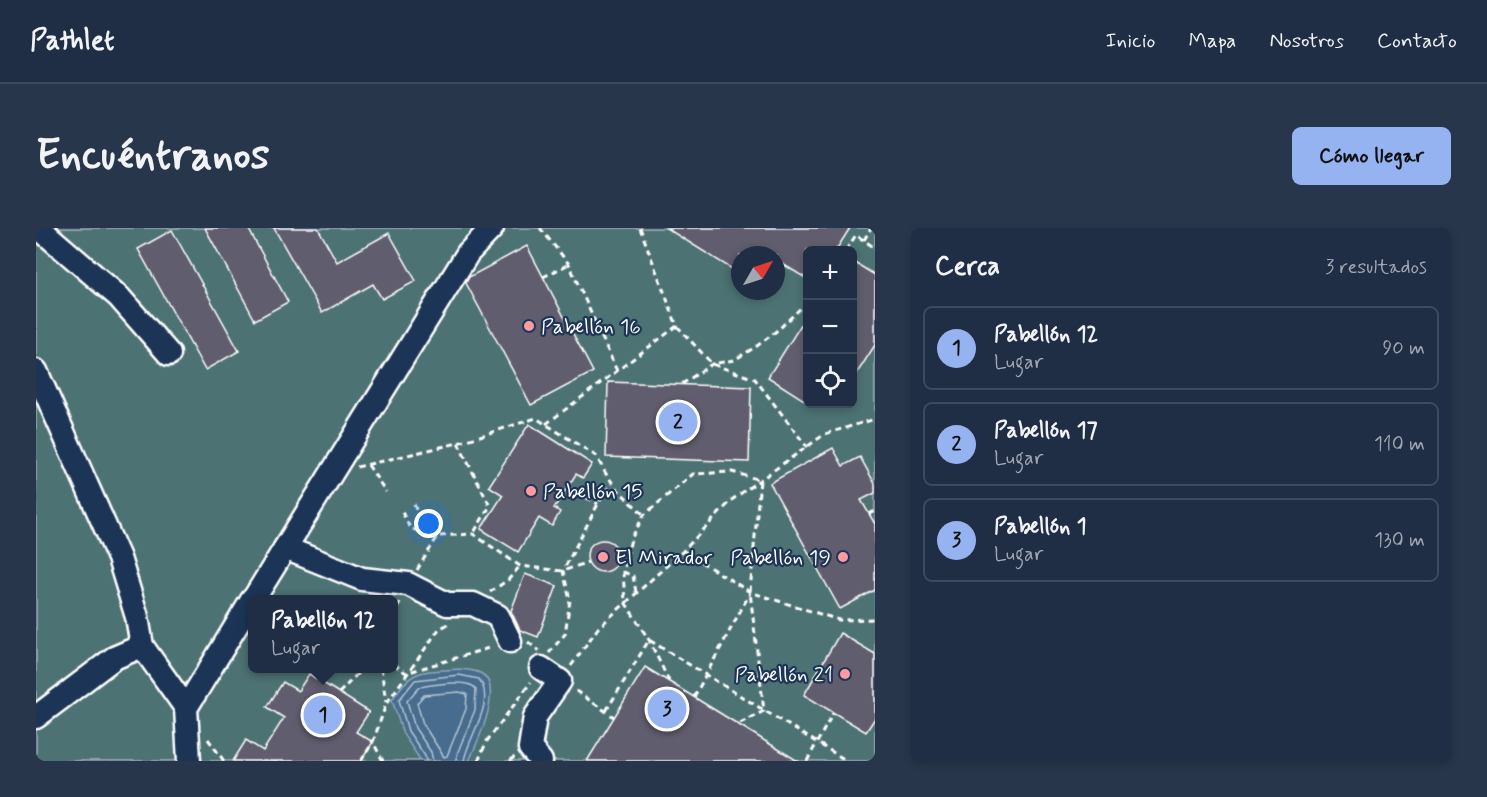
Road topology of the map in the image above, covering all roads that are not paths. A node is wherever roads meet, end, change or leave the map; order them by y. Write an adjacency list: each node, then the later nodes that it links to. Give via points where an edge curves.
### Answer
1 (39, 228): 3 (lane, via 119,297)
2 (492, 228): 5 (lane, via 468,253)
3 (169, 354)
4 (36, 370): 9 (lane, via 119,558)
5 (285, 548): 6 (lane); 8 (lane, via 362,579 408,584 447,604 473,604 498,616)
6 (256, 595)
7 (248, 608): 11 (lane)
8 (510, 641)
9 (142, 646): 11 (lane); 12 (lane, via 114,658)
10 (543, 664): 14 (lane, via 560,681 535,717 530,748)
11 (186, 708): 13 (lane)
12 (36, 717)
13 (189, 761)
14 (541, 761)

